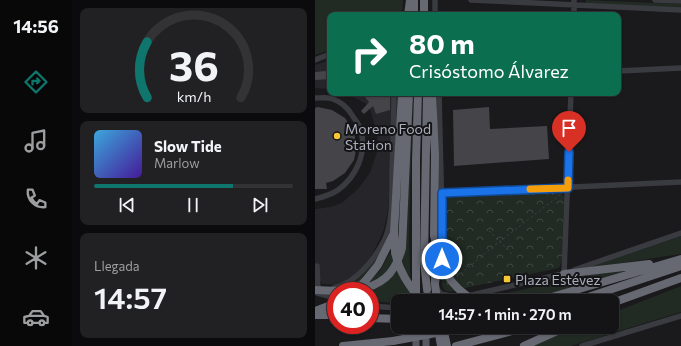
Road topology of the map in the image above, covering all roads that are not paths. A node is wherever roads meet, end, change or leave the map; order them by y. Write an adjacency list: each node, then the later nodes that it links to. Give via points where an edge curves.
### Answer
1 (410, 0): 11 (highway)
2 (414, 0): 12 (highway)
3 (424, 0): 13 (highway)
4 (435, 0): 14 (street)
5 (471, 0): 9 (street)
6 (655, 0): 7 (street)
7 (672, 0): 8 (street)
8 (681, 1)
9 (574, 3): 10 (street)
10 (681, 10)
11 (408, 12)
12 (414, 12)
13 (424, 12)
14 (435, 12)
15 (327, 55): 16 (street)
16 (315, 60)
17 (681, 68): 18 (street)
18 (621, 71)
19 (394, 96): 41 (street, via 391,209 385,238 362,271)
20 (402, 96): 33 (highway)
21 (409, 96): 43 (highway, via 401,255 394,269)
22 (418, 96): 49 (highway)
23 (427, 96): 44 (highway, via 423,260)
24 (432, 96): 34 (highway, via 435,155)
25 (439, 96): 30 (street)
26 (571, 96): 29 (street)
27 (315, 98): 31 (street, via 334,99 342,104 359,125 363,142 359,164 347,182 337,191)
28 (681, 182): 29 (street)
29 (568, 188): 30 (street); 39 (street)
30 (442, 193): 45 (street, via 443,262)
31 (315, 199)
32 (681, 233): 39 (street)
33 (394, 235): 42 (highway, bridge, via 378,265); 48 (highway, bridge, via 397,263)
34 (434, 235): 51 (highway, bridge); 53 (highway, bridge, via 438,255 448,277)
35 (681, 259): 36 (highway)
36 (670, 262): 39 (highway); 55 (highway)
37 (317, 266): 47 (street)
38 (681, 266): 56 (highway)
39 (564, 274): 54 (street)
40 (681, 278): 58 (highway)
41 (349, 282)
42 (364, 282)
43 (379, 282)
44 (427, 289): 45 (street); 50 (main road)
45 (437, 289): 52 (street)
46 (327, 290): 47 (highway)
47 (316, 291): 57 (street)
48 (416, 294)
49 (416, 294)
50 (427, 294)
51 (436, 294)
52 (443, 294)
53 (464, 294)
54 (476, 294)
55 (562, 294)
56 (597, 294)
57 (327, 295)
58 (619, 300)
59 (327, 307): 62 (highway)
60 (379, 307): 61 (street)
61 (391, 308)
62 (315, 311)
63 (315, 315): 64 (highway)
64 (327, 315)
65 (681, 316): 84 (street)
66 (379, 318): 67 (highway)
67 (391, 319)
68 (416, 334): 78 (main road)
69 (427, 334): 79 (main road)
70 (430, 334): 75 (highway, bridge)
71 (438, 334): 80 (highway, bridge)
72 (444, 334): 81 (highway, bridge)
73 (501, 334): 82 (highway)
74 (551, 334): 83 (highway)
75 (392, 341): 76 (highway); 77 (street)
76 (343, 346)
77 (379, 346)
78 (416, 346)
79 (426, 346)
80 (441, 346)
81 (447, 346)
82 (456, 346)
83 (524, 346)
84 (582, 346)

